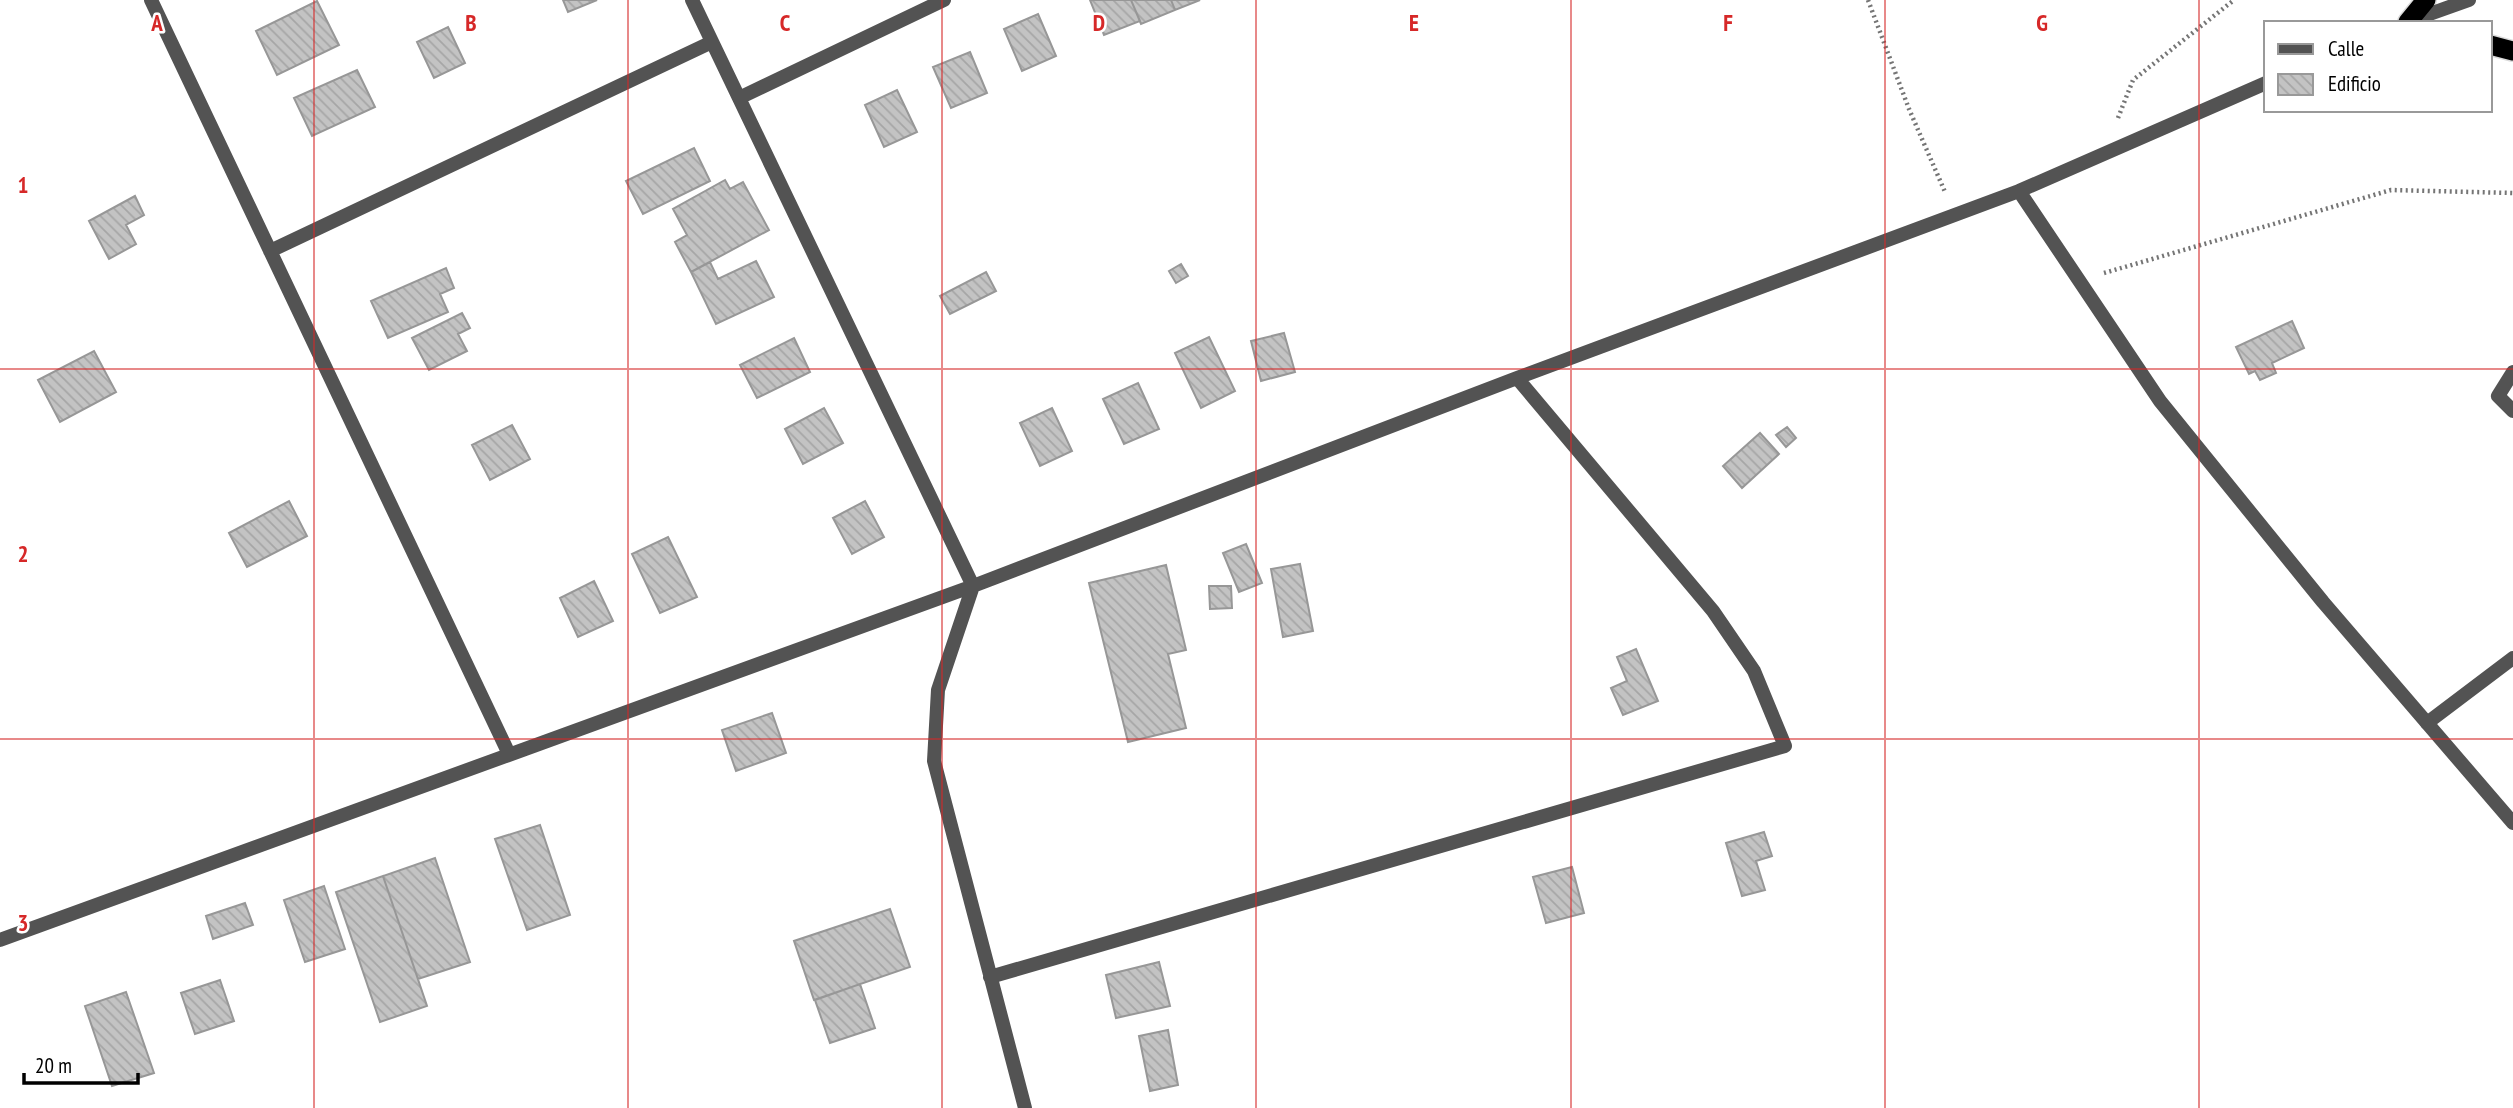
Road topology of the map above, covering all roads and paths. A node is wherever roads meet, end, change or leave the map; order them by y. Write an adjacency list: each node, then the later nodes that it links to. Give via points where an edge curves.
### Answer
1 (151, 0): 19 (street)
2 (692, 0): 10 (street)
3 (944, 0): 14 (street)
4 (1868, 0): 18 (path)
5 (2234, 0): 15 (path, via 2133,80)
6 (2426, 0): 8 (highway)
7 (2469, 0): 9 (street)
8 (2409, 21)
9 (2411, 21)
10 (712, 42): 14 (street); 19 (street)
11 (2492, 46): 12 (highway)
12 (2513, 51)
13 (2264, 84): 15 (street)
14 (739, 98): 24 (street)
15 (2105, 154): 16 (street)
16 (2019, 191): 18 (street); 20 (street)
17 (2513, 193): 20 (path, via 2391,190)
18 (1956, 215): 22 (street)
19 (271, 251): 27 (street)
20 (2079, 280): 26 (street, via 2160,401)
21 (2513, 372): 23 (street, via 2498,396)
22 (1517, 377): 24 (street); 30 (street, via 1713,611 1754,671 1785,746)
23 (2513, 411)
24 (973, 586): 27 (street); 30 (street, via 938,690 934,761)
25 (2513, 658): 26 (street)
26 (2427, 723): 28 (street)
27 (509, 754): 29 (street)
28 (2513, 823)
29 (0, 940)
30 (990, 977): 31 (street)
31 (1025, 1108)

